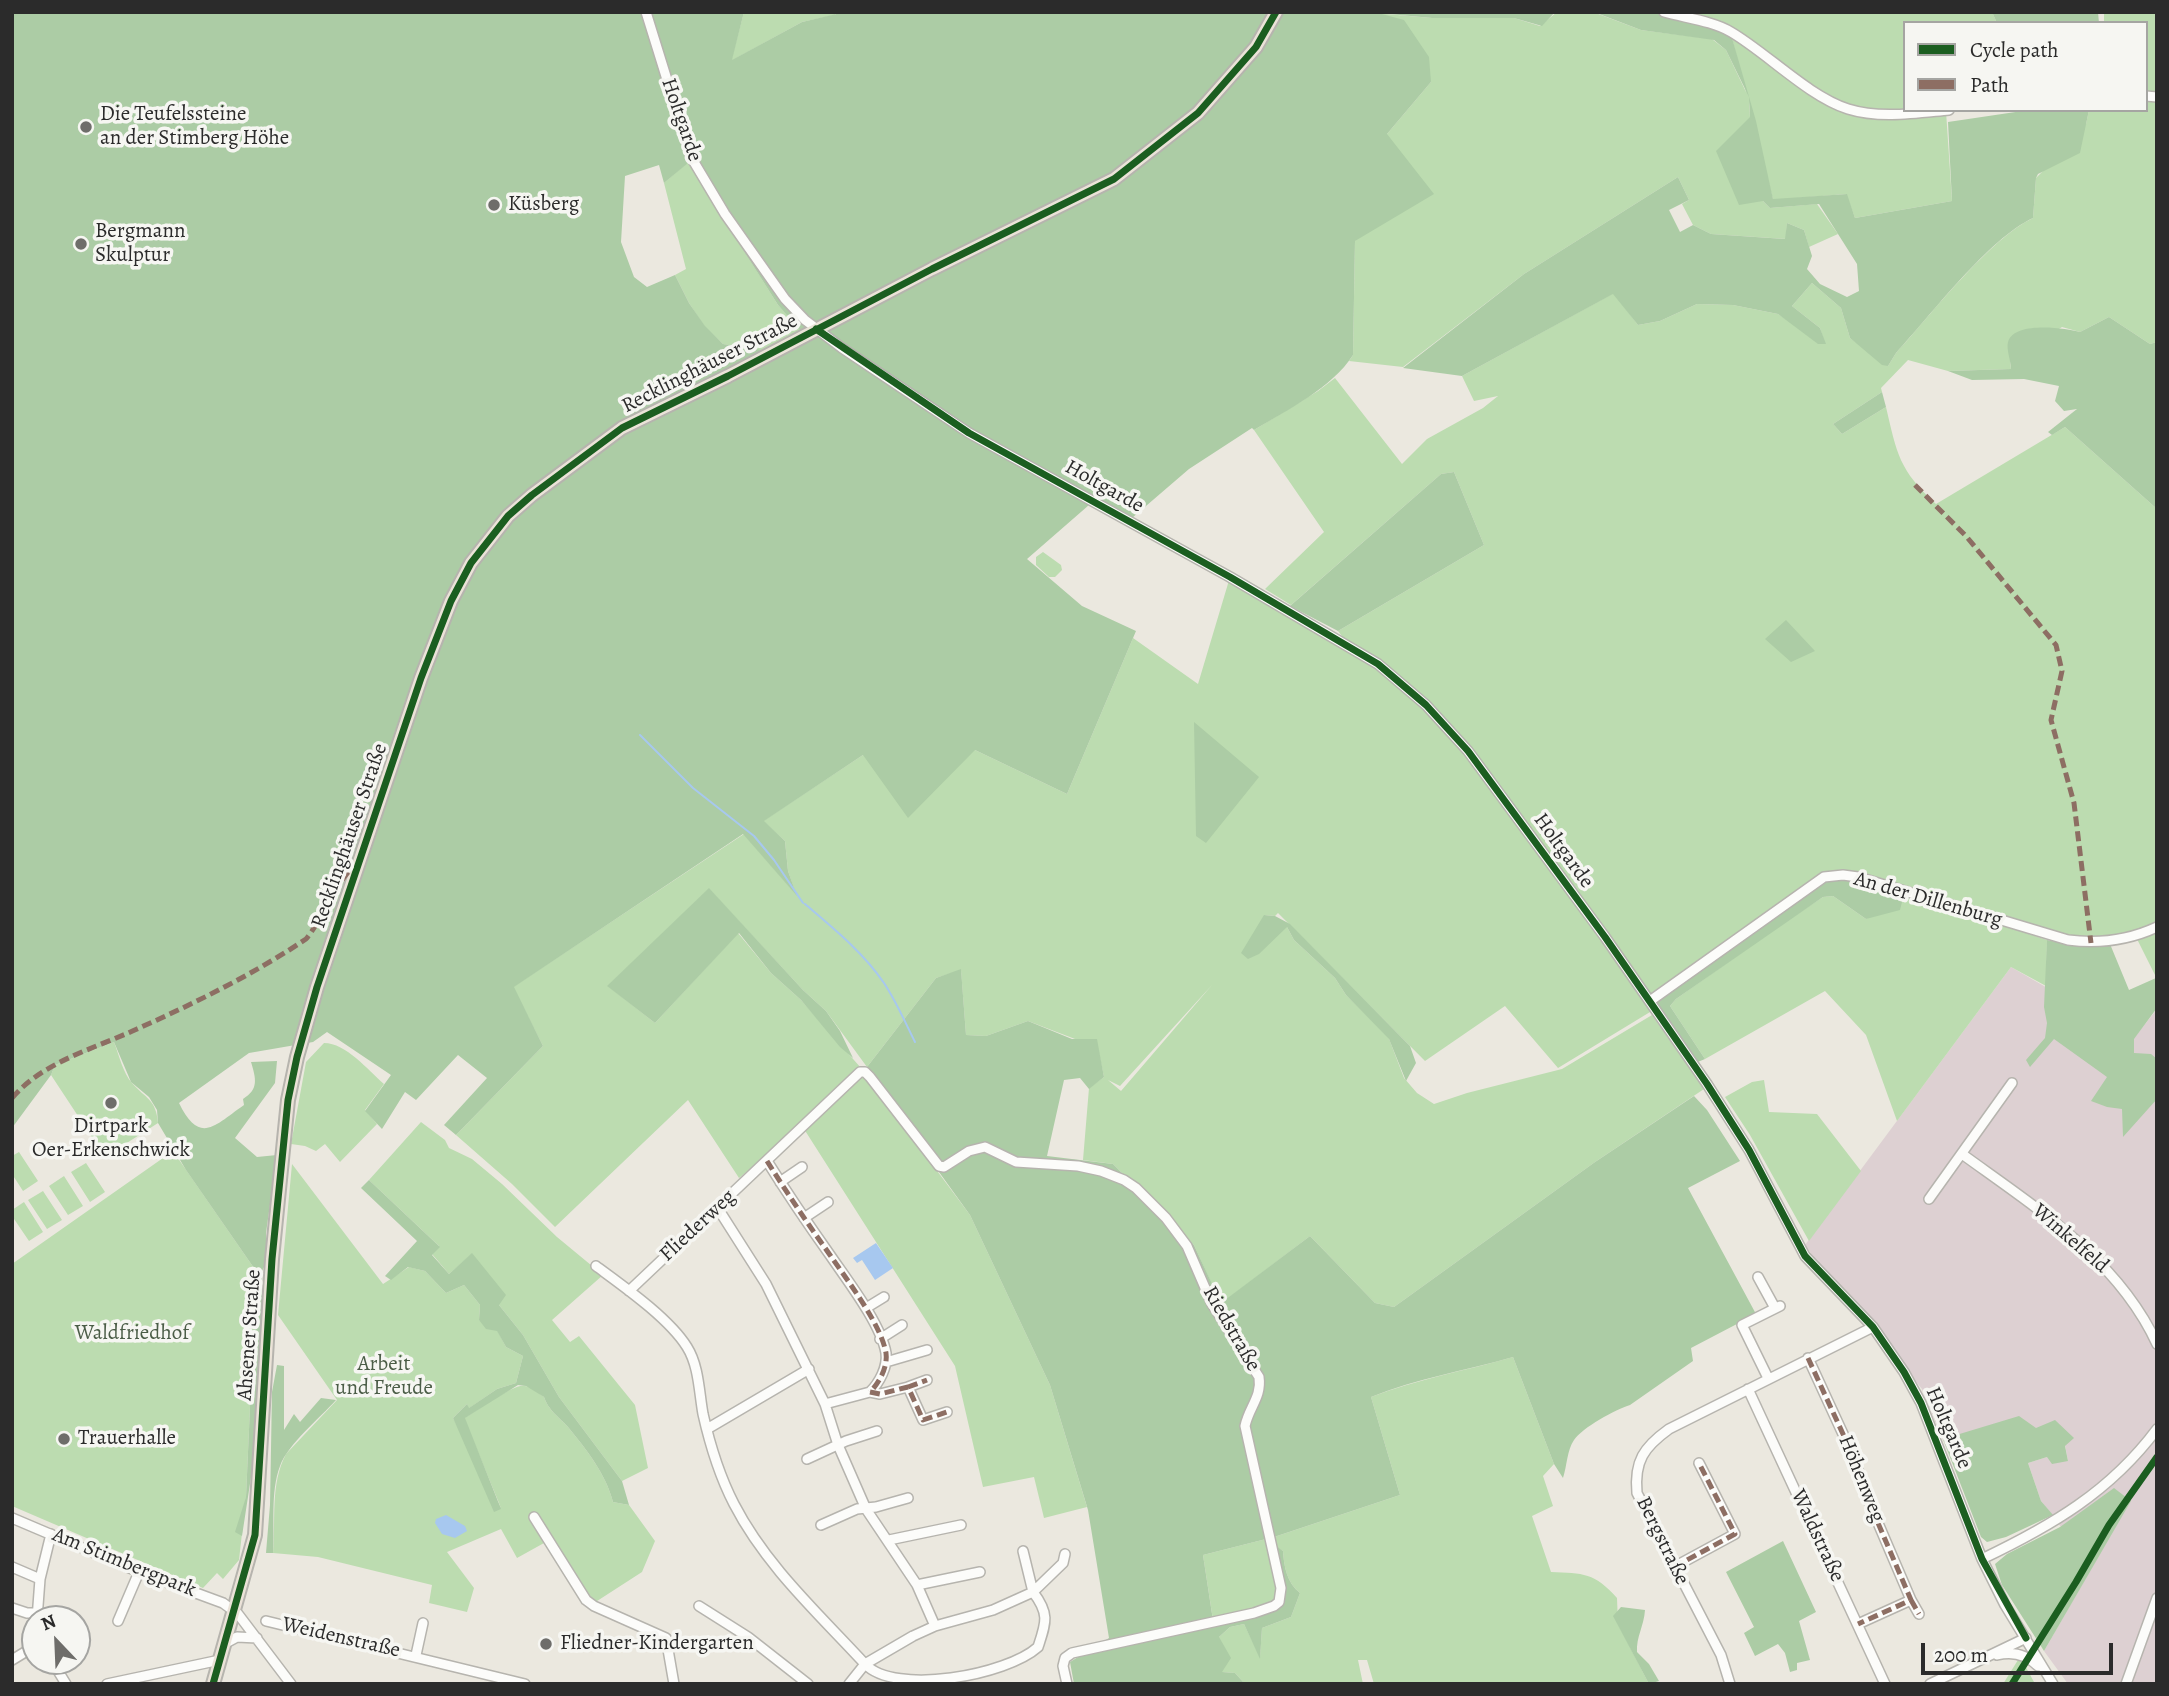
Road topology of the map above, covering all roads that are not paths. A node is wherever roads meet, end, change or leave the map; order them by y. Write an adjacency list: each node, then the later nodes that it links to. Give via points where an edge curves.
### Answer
1 (646, 12): 5 (street, Holtgarde, via 677,119 702,180 785,299)
2 (1276, 12): 5 (main road, Recklinghäuser Straße, via 1256,47 1198,113 1114,179)
3 (1664, 12): 4 (street, via 1730,31 1816,92 1847,108 1873,113)
4 (1923, 112)
5 (816, 329): 7 (main road, Recklinghäuser Straße, via 622,428 542,487 508,516 484,545 451,601 421,678); 8 (street, Holtgarde, via 969,433 1230,577 1403,683 1468,751)
6 (2157, 928): 8 (street, An der Dillenburg, via 2104,943 2067,940 1858,877 1824,877)
7 (317, 987): 67 (main road, Ahsener Straße, via 288,1100 272,1259 256,1525)
8 (1650, 1001): 25 (street, Holtgarde, via 1749,1150 1805,1256)
9 (870, 1077): 12 (street, Fliederweg, via 865,1072 856,1075); 90 (street, Riedstraße, via 939,1166 985,1147 1016,1162 1101,1171 1136,1188 1187,1246 1212,1304 1259,1377 1261,1389 1245,1426 1281,1588 1279,1602 1254,1613 1072,1653 1063,1666)
10 (2012, 1083): 11 (street)
11 (1962, 1154): 15 (street); 27 (street, Winkelfeld, via 2056,1223 2112,1275)
12 (767, 1161): 14 (street); 17 (street, Fliederweg)
13 (802, 1167): 14 (street)
14 (780, 1182): 18 (street)
15 (1929, 1199)
16 (828, 1202): 18 (street)
17 (717, 1207): 21 (street, Fliederweg); 31 (street, via 766,1284)
18 (804, 1218): 23 (street)
19 (596, 1266): 21 (street)
20 (1758, 1277): 32 (street, via 1778,1307 1742,1325)
21 (629, 1291): 39 (street, via 687,1347)
22 (884, 1297): 23 (street)
23 (866, 1308): 26 (street)
24 (902, 1325): 26 (street)
25 (1873, 1327): 29 (street, Bergstraße); 55 (street, Holtgarde, via 1921,1403)
26 (880, 1339): 30 (street)
27 (2157, 1344)
28 (927, 1350): 30 (street)
29 (1808, 1358): 32 (street, Bergstraße); 64 (street, Höhenweg)
30 (886, 1363): 36 (street)
31 (809, 1369): 37 (street); 39 (street)
32 (1768, 1378): 35 (street, Bergstraße)
33 (928, 1380): 34 (street)
34 (908, 1387): 36 (street); 38 (street, via 923,1420)
35 (1748, 1389): 57 (street, Bergstraße, via 1669,1429 1651,1442 1640,1458 1637,1493); 72 (street, Waldstraße)
36 (870, 1392): 37 (street)
37 (825, 1404): 42 (street)
38 (947, 1412)
39 (707, 1429): 81 (street, via 721,1474 755,1539 782,1577)
40 (2157, 1429): 55 (street, via 2137,1456 2081,1504)
41 (877, 1432): 42 (street)
42 (838, 1445): 43 (street); 46 (street)
43 (807, 1459)
44 (1699, 1463): 57 (street, via 1735,1534)
45 (908, 1497): 46 (street)
46 (866, 1509): 49 (street); 52 (street)
47 (534, 1517): 87 (street, via 586,1600 666,1638)
48 (12, 1518): 51 (street, Am Stimbergpark)
49 (821, 1525)
50 (961, 1525): 52 (street)
51 (51, 1534): 58 (street, Am Stimbergpark); 60 (street)
52 (889, 1540): 61 (street)
53 (1023, 1551): 62 (street)
54 (1065, 1554): 62 (street, via 1063,1563)
55 (1982, 1559): 75 (street, Holtgarde)
56 (12, 1567): 60 (street)
57 (1674, 1567): 91 (street, Bergstraße, via 1721,1655)
58 (139, 1572): 67 (street, Am Stimbergpark); 70 (street)
59 (981, 1572): 61 (street)
60 (40, 1579): 65 (street)
61 (917, 1585): 73 (street)
62 (1033, 1592): 73 (street, via 993,1610); 81 (street, via 1043,1606 1046,1624 1038,1647 997,1669 919,1680 873,1673)
63 (2157, 1598): 94 (street)
64 (1911, 1600): 68 (street, Höhenweg); 72 (street)
65 (38, 1605)
66 (699, 1606): 88 (street)
67 (234, 1611): 74 (street); 76 (main road, Ahsener Straße)
68 (1919, 1614)
69 (266, 1620): 78 (street, Weidenstraße)
70 (118, 1621)
71 (424, 1623): 78 (street, Weidenstraße)
72 (1858, 1624): 92 (street, Waldstraße)
73 (935, 1626): 81 (street)
74 (257, 1638): 76 (street, via 237,1637); 85 (street)
75 (2027, 1641): 77 (street); 79 (street); 82 (street, Holtgarde)
76 (224, 1644): 80 (main road, Ahsener Straße)
77 (2007, 1653): 79 (street); 82 (street, via 2024,1655)
78 (416, 1655): 86 (street, Weidenstraße)
79 (1987, 1658): 93 (street)
80 (220, 1660): 83 (street); 84 (main road, Ahsener Straße)
81 (865, 1664): 89 (street)
82 (2051, 1680)
83 (107, 1684)
84 (212, 1684)
85 (291, 1684)
86 (525, 1684)
87 (674, 1684)
88 (808, 1684)
89 (849, 1684)
90 (1067, 1684)
91 (1730, 1684)
92 (1885, 1684)
93 (1930, 1684)
94 (2126, 1684)

